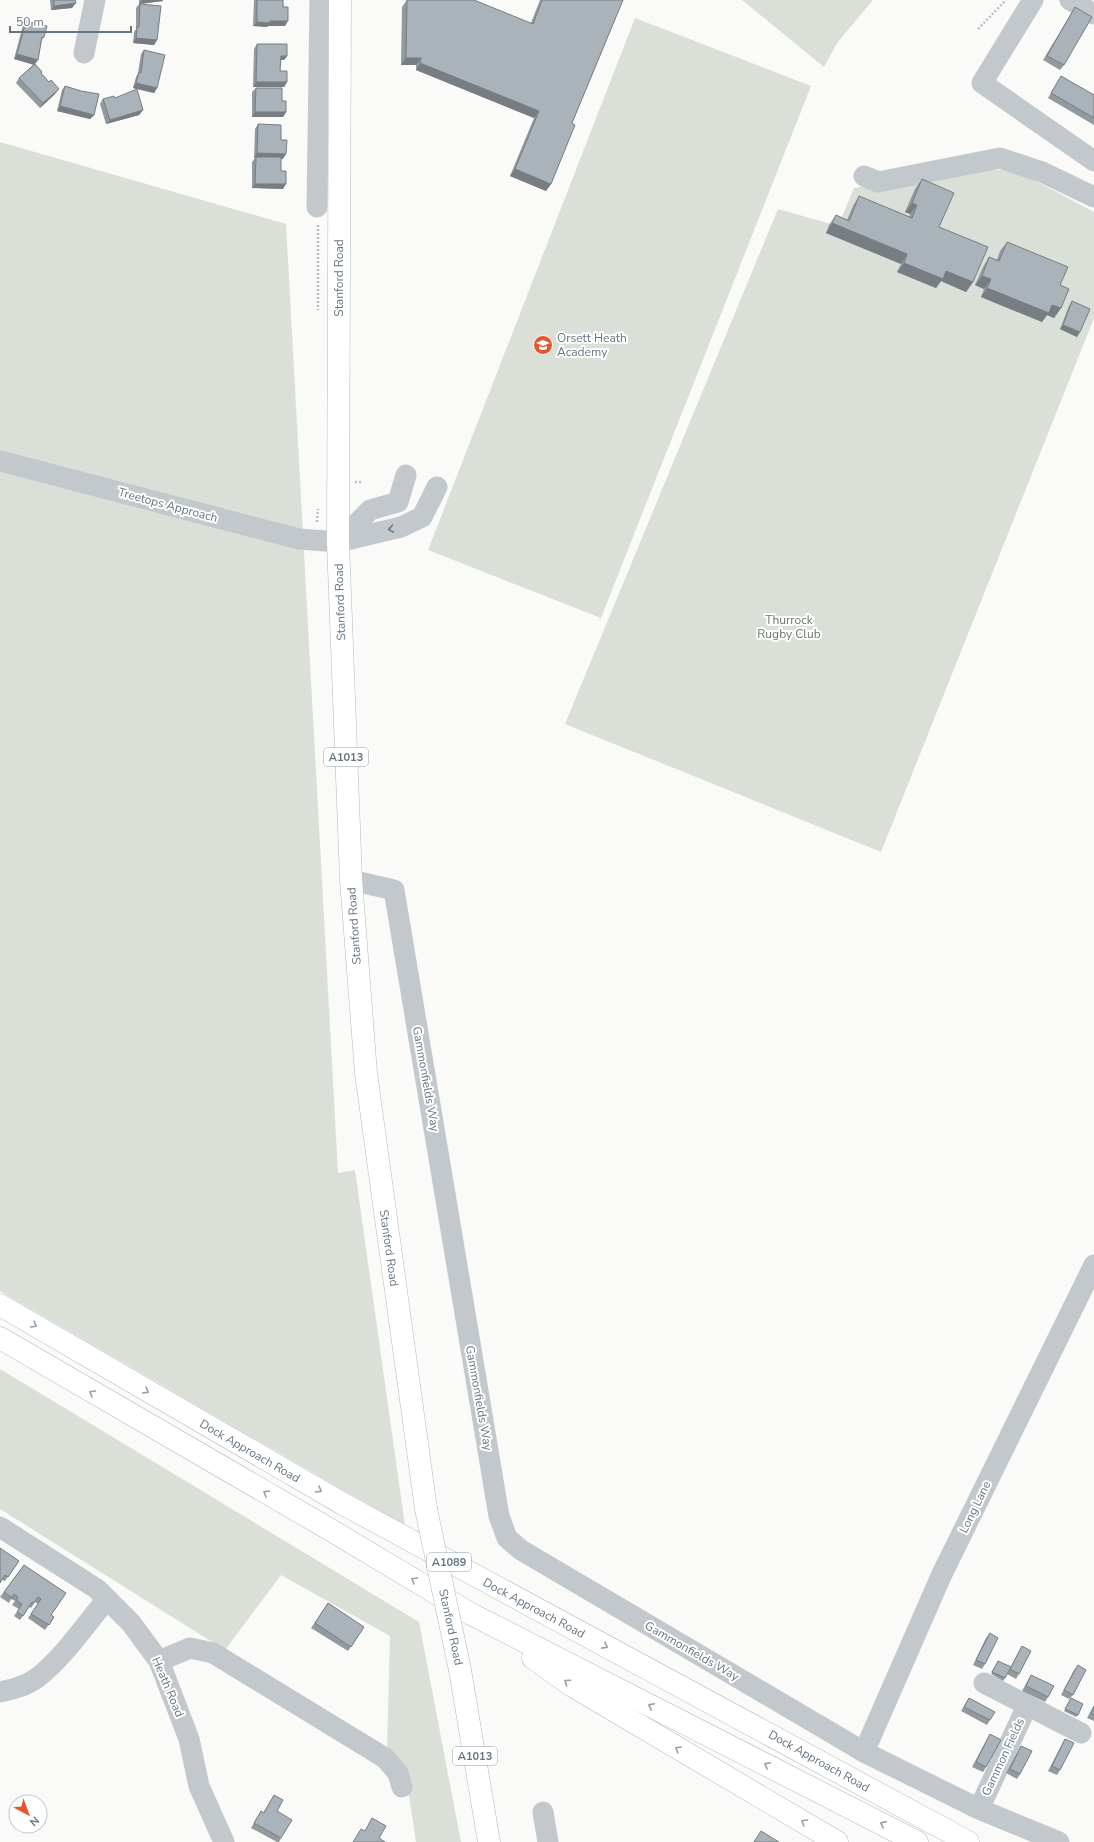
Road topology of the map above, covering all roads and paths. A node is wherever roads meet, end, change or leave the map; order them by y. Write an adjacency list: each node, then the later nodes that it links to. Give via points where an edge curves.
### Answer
1 (95, 0): 9 (street)
2 (320, 0): 13 (street)
3 (340, 0): 19 (main road, Stanford Road / A1013)
4 (1006, 0): 8 (path)
5 (1033, 0): 10 (street, via 982,83)
6 (1070, 0): 7 (street)
7 (1094, 14)
8 (978, 29)
9 (84, 53)
10 (1094, 161)
11 (864, 176): 12 (street, via 878,182 1000,158 1042,172)
12 (1094, 197)
13 (318, 207)
14 (0, 461): 19 (street, Treetops Approach, via 299,539)
15 (406, 475): 17 (street)
16 (437, 487): 18 (street)
17 (398, 502): 18 (street, via 406,512); 19 (street, via 370,510)
18 (422, 517): 19 (street, Treetops Approach, one-way to 19, via 401,527)
19 (338, 542): 20 (main road, Stanford Road / A1013)
20 (351, 880): 32 (street, Gammonfields Way, via 394,890 499,1516 507,1538 522,1550); 38 (main road, Stanford Road / A1013, bridge, via 366,1073 426,1509 460,1670)
21 (1094, 1265): 32 (street, Long Lane, via 942,1574)
22 (0, 1305): 34 (main road, Dock Approach Road / A1089, one-way to 34, via 352,1508)
23 (0, 1338): 26 (main road, A1089, one-way to 23)
24 (0, 1527): 25 (street, Heath Road, via 97,1589)
25 (107, 1599): 27 (street, Heath Road, via 131,1623); 29 (street, via 54,1662 36,1678 19,1687)
26 (471, 1614): 40 (main road, one-way to 26, via 571,1685); 41 (main road, one-way to 26)
27 (159, 1661): 33 (street, via 190,1648 213,1653 385,1758 398,1773); 37 (street, Heath Road, via 189,1739 199,1786)
28 (984, 1683): 30 (street, Gammon Fields)
29 (0, 1692)
30 (1027, 1706): 31 (street, Gammon Fields); 35 (street, Gammon Fields)
31 (1081, 1733)
32 (864, 1752): 35 (street)
33 (402, 1787)
34 (904, 1808): 42 (main road); 43 (main road)
35 (979, 1809): 44 (street)
36 (542, 1812): 39 (street)
37 (224, 1842)
38 (489, 1842)
39 (548, 1842)
40 (837, 1842)
41 (917, 1842)
42 (968, 1842)
43 (976, 1842)
44 (1059, 1842)

